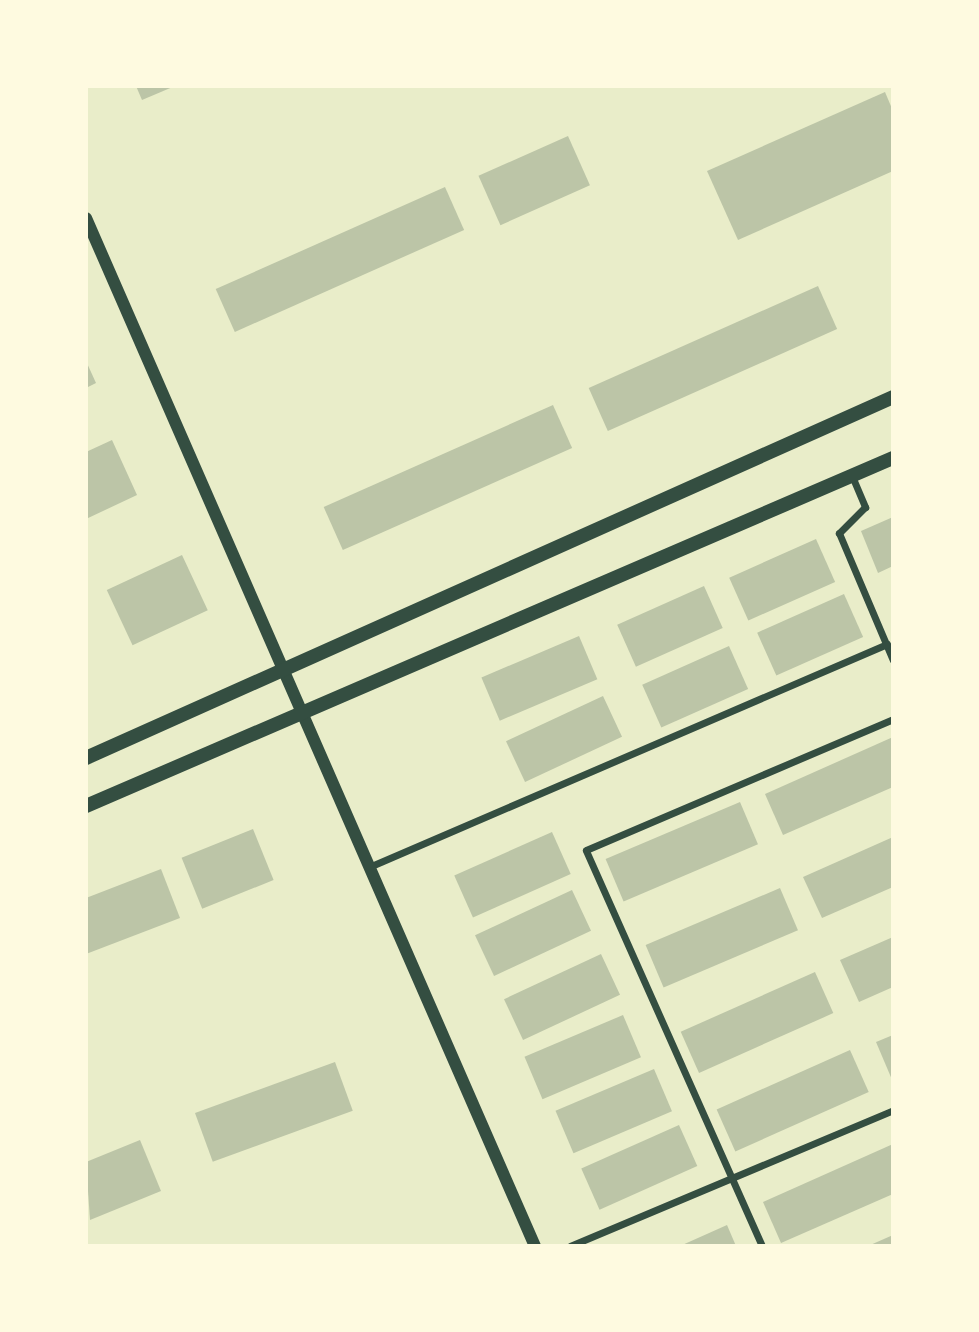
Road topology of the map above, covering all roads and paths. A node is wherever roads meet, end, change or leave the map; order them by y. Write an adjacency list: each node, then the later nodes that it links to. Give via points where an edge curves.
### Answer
1 (86, 218): 7 (street)
2 (893, 397): 7 (main road)
3 (893, 458): 4 (main road)
4 (852, 476): 5 (street, via 865,507 839,533); 8 (main road)
5 (887, 645): 6 (street); 12 (street)
6 (893, 660)
7 (285, 670): 8 (street); 10 (main road)
8 (304, 710): 11 (main road); 12 (street)
9 (893, 719): 14 (street, via 586,850)
10 (86, 758)
11 (86, 806)
12 (369, 867): 15 (street)
13 (893, 1110): 14 (street)
14 (732, 1179): 16 (street); 17 (street)
15 (536, 1246)
16 (570, 1246)
17 (762, 1246)

